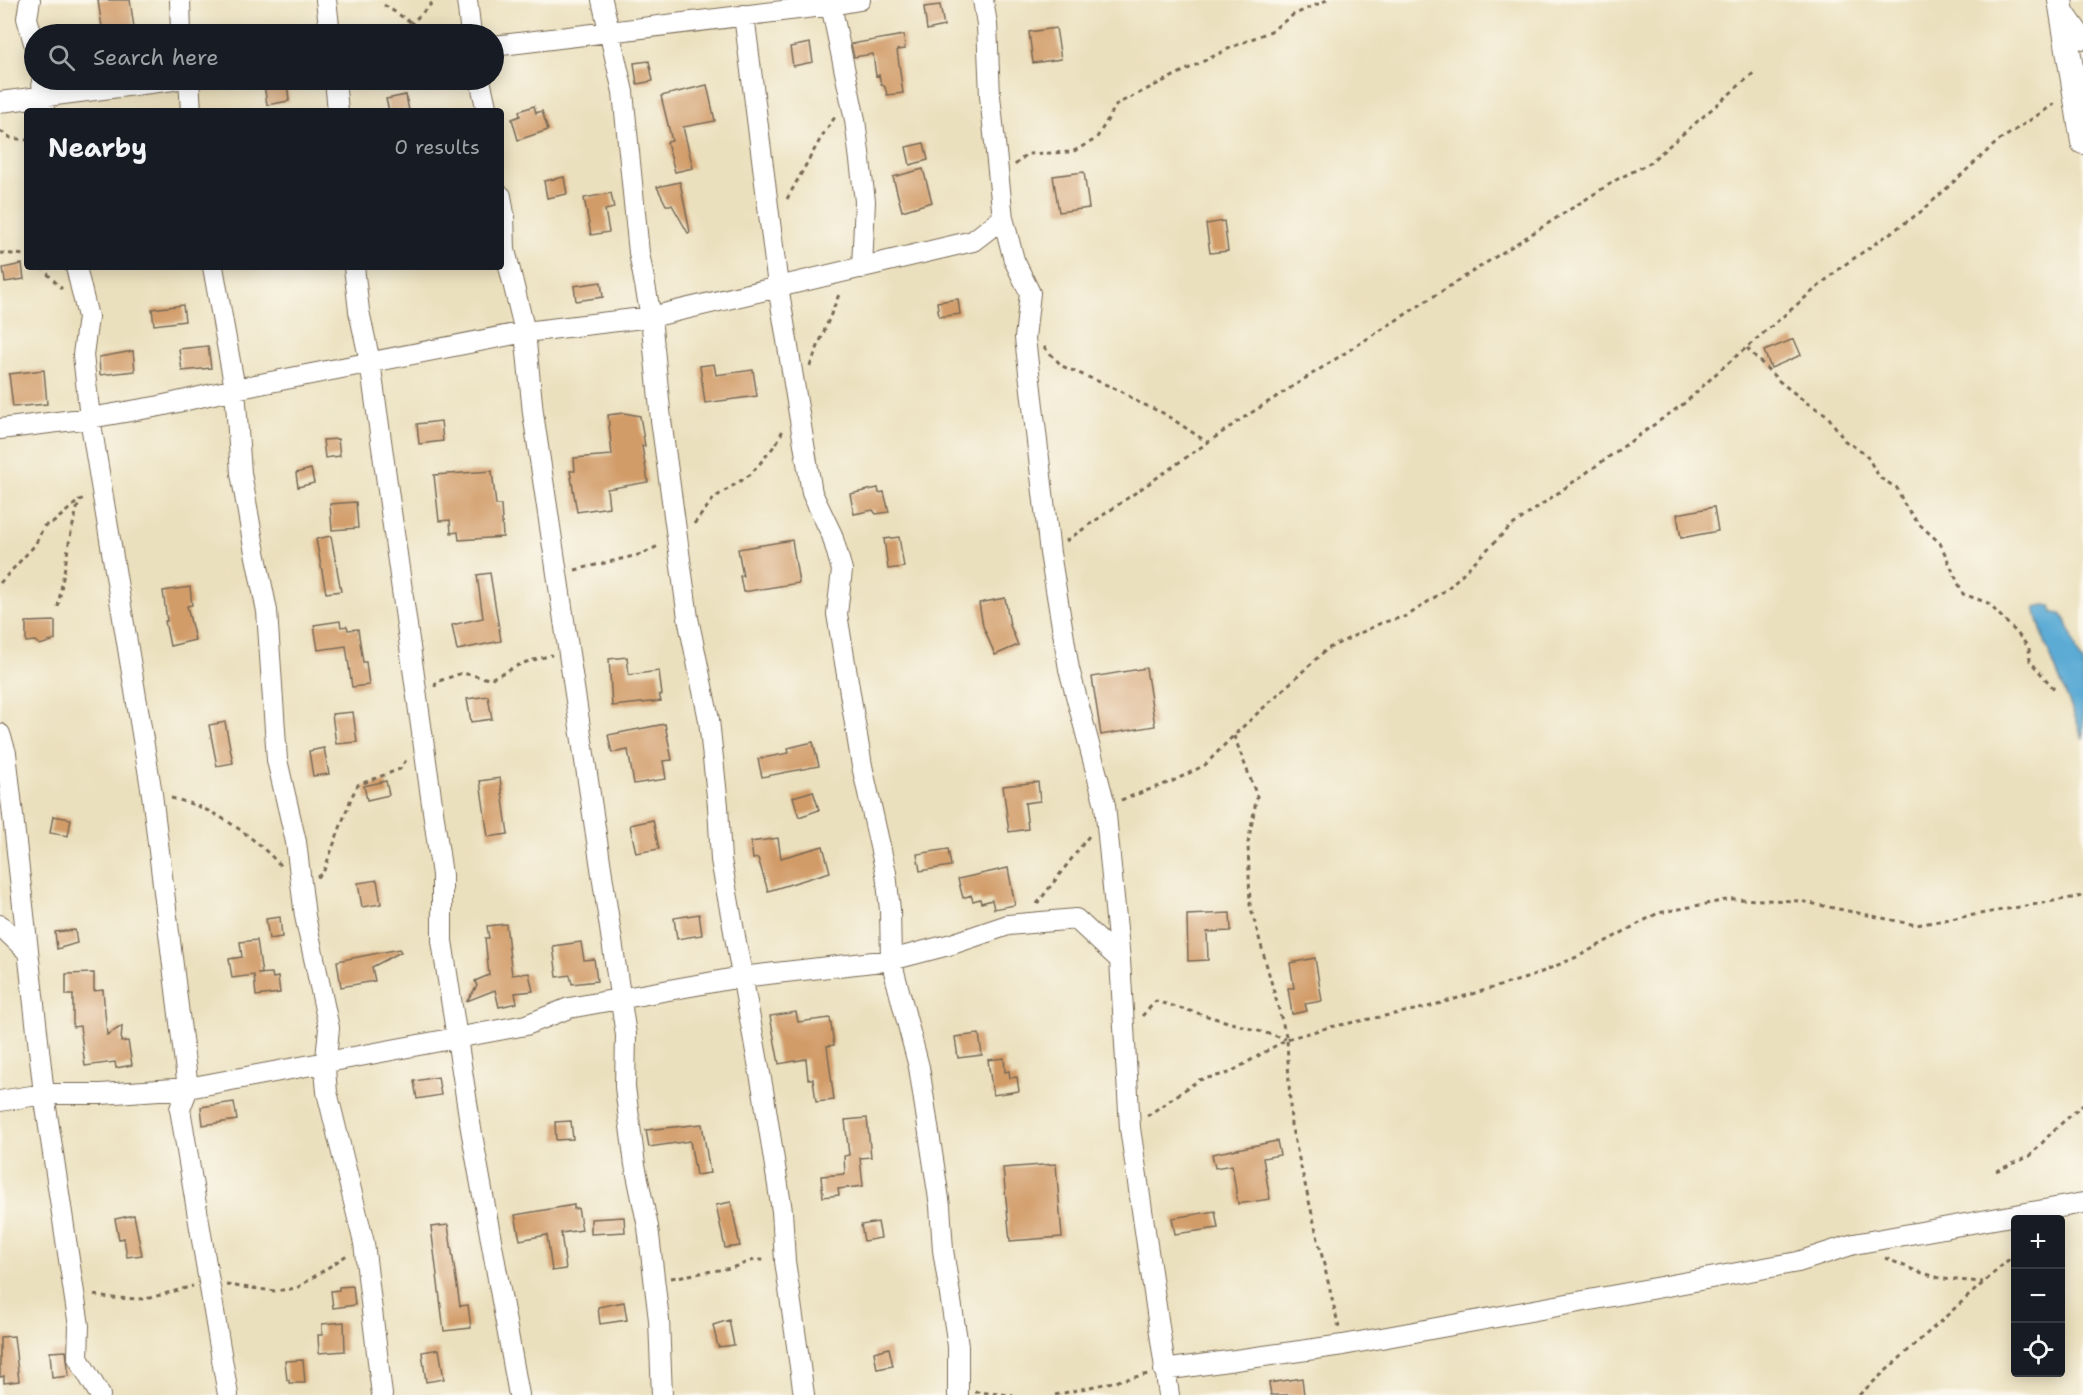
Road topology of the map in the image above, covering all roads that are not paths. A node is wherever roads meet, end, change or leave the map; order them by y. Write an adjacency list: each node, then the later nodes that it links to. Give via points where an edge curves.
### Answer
1 (30, 0): 11 (street)
2 (180, 0): 12 (street)
3 (326, 0): 13 (street)
4 (467, 0): 14 (street)
5 (602, 0): 15 (street)
6 (860, 0): 8 (street)
7 (982, 0): 29 (street)
8 (831, 3): 10 (street); 30 (street, via 855,120 865,201)
9 (2060, 3): 16 (street); 27 (main road)
10 (748, 10): 15 (street); 34 (street)
11 (29, 24)
12 (181, 24)
13 (329, 24)
14 (470, 24)
15 (609, 31): 17 (street); 35 (street, via 623,92 639,253)
16 (2083, 39)
17 (504, 45)
18 (87, 90): 22 (street)
19 (190, 90): 24 (street)
20 (336, 90): 25 (street)
21 (482, 90): 26 (street)
22 (44, 95): 23 (street)
23 (0, 102)
24 (191, 108)
25 (338, 108)
26 (486, 108)
27 (2083, 141)
28 (504, 214): 36 (street, via 505,250)
29 (1003, 218): 30 (street, via 973,241); 45 (street, via 1014,260 1030,293 1025,338 1050,553 1069,669 1105,805)
30 (862, 268): 34 (street)
31 (77, 270): 39 (street, via 88,317 83,355)
32 (214, 270): 38 (street)
33 (354, 270): 37 (street)
34 (778, 286): 35 (street); 44 (street, via 812,493 832,535 842,570 837,614 862,766 886,873)
35 (651, 317): 36 (street); 46 (street, via 661,420 688,618 709,720 721,860)
36 (525, 332): 37 (street); 47 (street, via 533,413)
37 (370, 362): 38 (street); 48 (street, via 442,875 442,941)
38 (235, 389): 39 (street); 49 (street, via 241,473 267,611 277,760 296,842 305,916 329,1028)
39 (90, 418): 40 (street); 50 (street, via 152,794)
40 (0, 429)
41 (0, 734): 43 (street, via 6,753)
42 (0, 925): 43 (street)
43 (28, 952): 51 (street)
44 (891, 960): 45 (street, via 1008,925 1076,919); 46 (street); 61 (street, via 923,1090 958,1346)
45 (1120, 960): 54 (street, via 1130,1128)
46 (741, 977): 47 (street); 60 (street, via 782,1211)
47 (620, 1000): 48 (street, via 569,1008 526,1025); 59 (street, via 626,1035 625,1087 659,1320)
48 (457, 1038): 49 (street); 58 (street)
49 (326, 1063): 50 (street); 57 (street, via 327,1092 364,1244)
50 (188, 1088): 51 (street); 56 (street, via 180,1109)
51 (44, 1094): 52 (street); 55 (street, via 79,1326 78,1358)
52 (0, 1101)
53 (2083, 1203): 54 (street, via 1854,1244 1798,1262 1343,1345)
54 (1164, 1370): 62 (street)
55 (100, 1395)
56 (228, 1395)
57 (382, 1395)
58 (519, 1395)
59 (662, 1395)
60 (804, 1395)
61 (958, 1395)
62 (1169, 1395)

